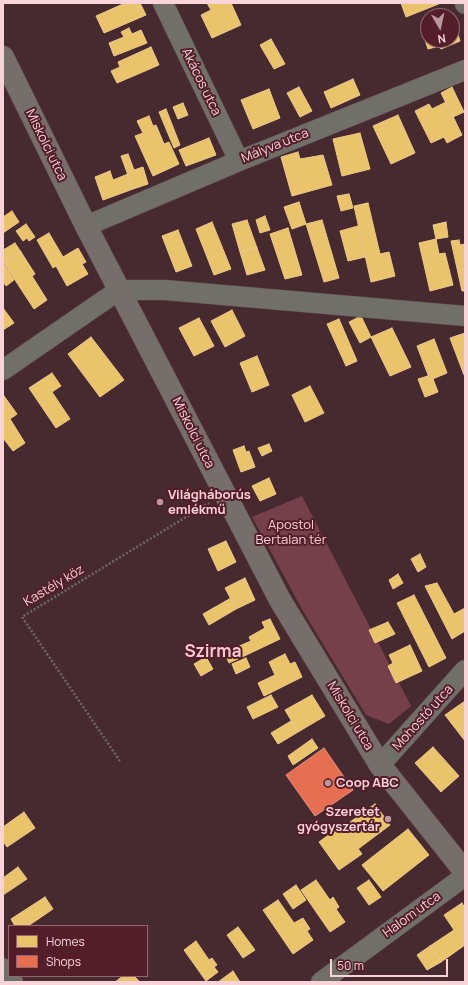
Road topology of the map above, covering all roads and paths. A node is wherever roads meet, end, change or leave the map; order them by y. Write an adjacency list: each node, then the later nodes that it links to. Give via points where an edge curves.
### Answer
1 (163, 3): 4 (street, Akácos utca)
2 (3, 57): 5 (main road, Miskolci utca)
3 (465, 70): 4 (street, Mályva utca)
4 (239, 161): 5 (street, Mályva utca)
5 (86, 226): 6 (main road, Miskolci utca)
6 (119, 290): 7 (street, via 165,290); 8 (street); 9 (main road, Miskolci utca)
7 (465, 316)
8 (3, 370)
9 (225, 493): 11 (path, Kastély köz, via 22,617); 12 (main road, Miskolci utca, via 280,600)
10 (465, 670): 12 (street, Mohostó utca)
11 (120, 762)
12 (380, 766): 13 (main road, Miskolci utca)
13 (465, 872)
14 (465, 876): 15 (street, Halom utca)
15 (321, 982)

